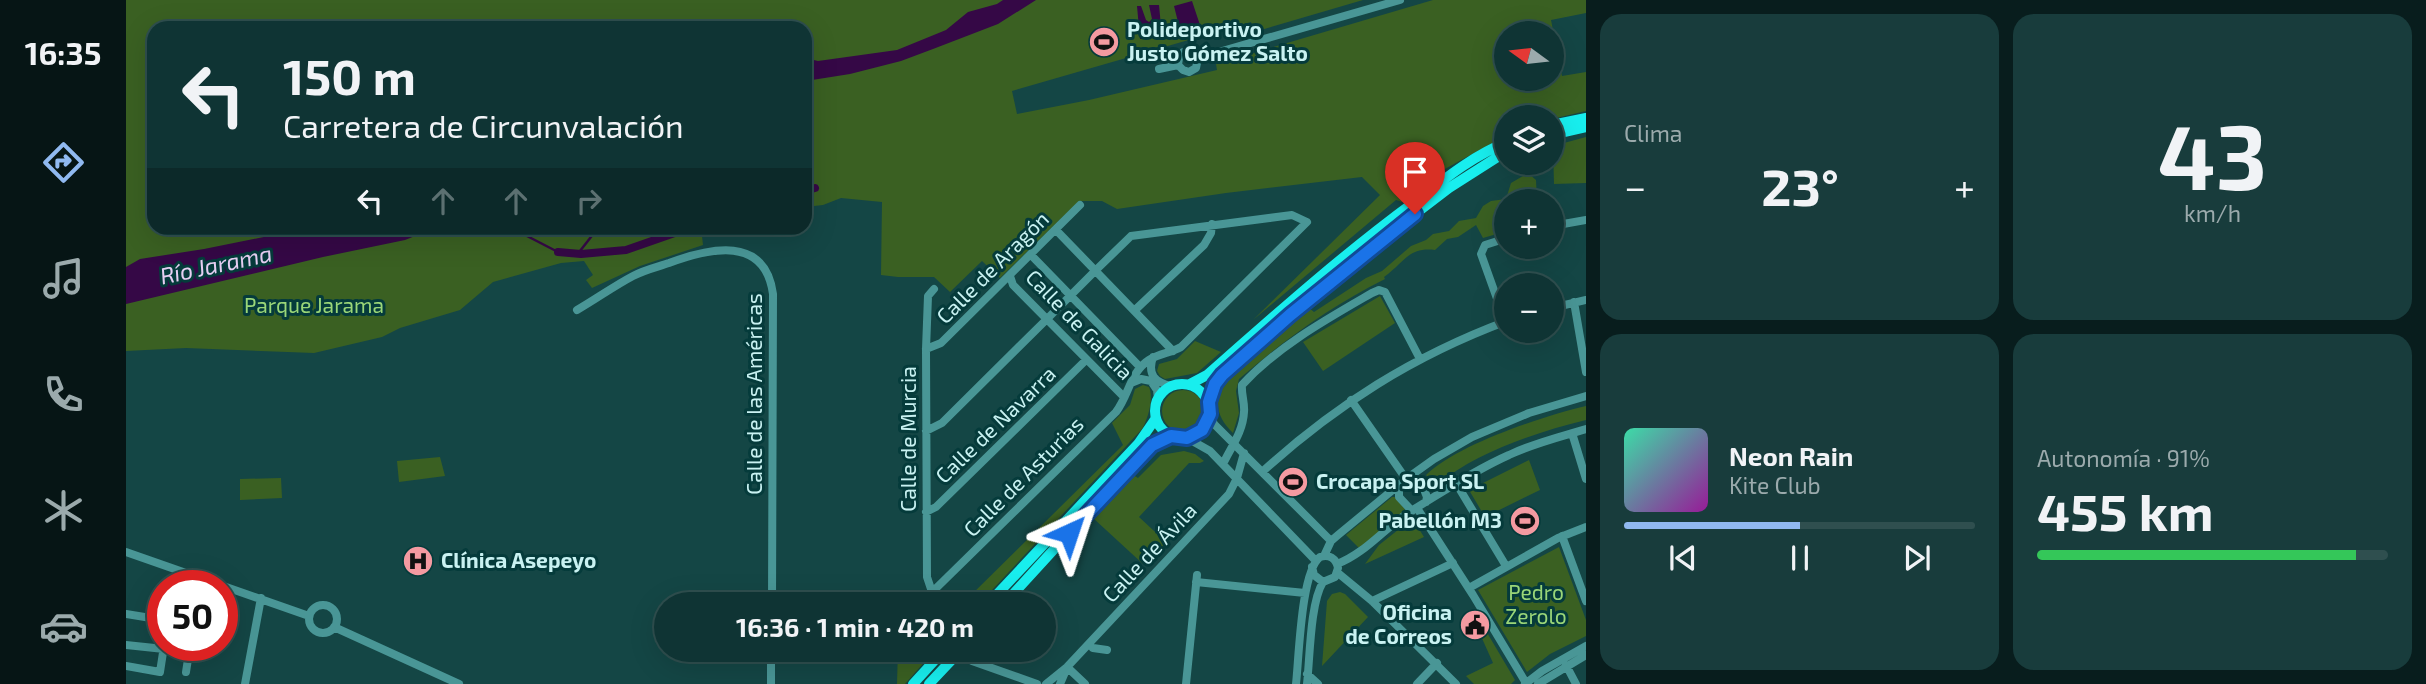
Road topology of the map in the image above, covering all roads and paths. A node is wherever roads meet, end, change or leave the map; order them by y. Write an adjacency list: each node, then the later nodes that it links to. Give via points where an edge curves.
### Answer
1 (1400, 0): 2 (street)
2 (1198, 58): 3 (street, via 1196,68 1189,72); 3 (street, via 1186,51)
3 (1178, 65): 4 (street)
4 (1159, 69)
5 (1586, 118): 6 (main road)
6 (1564, 123)
7 (1586, 127): 8 (main road)
8 (1564, 132)
9 (1494, 149): 38 (main road, via 1392,218 1207,375)
10 (1494, 159): 44 (main road, via 1450,188 1290,315 1222,375)
11 (1080, 205): 15 (street, Calle de Aragón)
12 (1586, 219): 14 (street)
13 (1212, 224): 18 (street, via 1131,236); 27 (street, via 1204,245); 31 (street, via 1292,215 1307,222)
14 (1564, 224)
15 (1056, 230): 17 (street, Calle de Aragón); 18 (street)
16 (1494, 242): 21 (street, via 1485,245 1481,254)
17 (1031, 255): 19 (street, Calle de Aragón); 22 (street)
18 (1094, 272): 22 (street); 27 (street)
19 (1010, 276): 28 (street, Calle de Galicia, via 1013,285); 30 (street, Calle de Aragón, via 941,343)
20 (933, 289): 30 (street, Calle de Murcia, via 928,296)
21 (1494, 289)
22 (1071, 295): 28 (street); 35 (street)
23 (1586, 300): 24 (street)
24 (1574, 302): 25 (street); 36 (street)
25 (1564, 304)
26 (577, 310): 73 (street, Calle de las Américas, via 635,275 706,251 742,252 767,270 773,294)
27 (1135, 310): 31 (street)
28 (1048, 318): 34 (street, Calle de Galicia); 48 (street, via 942,423)
29 (1494, 326): 33 (street)
30 (926, 349): 48 (street, Calle de Murcia)
31 (1173, 351): 32 (street)
32 (1153, 357): 35 (street); 39 (street, via 1152,376)
33 (1420, 359): 43 (street); 52 (street, via 1385,292 1372,293 1324,320 1242,385 1244,414)
34 (1086, 360): 41 (street, Calle de Galicia); 62 (street, Calle de Navarra)
35 (1140, 366): 37 (street, Calle de Asturias)
36 (1586, 372)
37 (1130, 383): 41 (street, Calle de Asturias); 42 (street, via 1151,381)
38 (1190, 384): 39 (main road); 44 (main road)
39 (1171, 386): 42 (main road)
40 (1586, 396): 58 (street, via 1484,432)
41 (1124, 397): 74 (street, Calle de Asturias, via 1115,412)
42 (1158, 399): 46 (main road)
43 (1351, 400): 55 (street); 58 (street)
44 (1209, 402): 45 (main road)
45 (1210, 414): 51 (main road, via 1202,430); 52 (street)
46 (1156, 418): 50 (main road); 75 (main road, via 1138,444)
47 (1586, 429): 49 (street)
48 (926, 431): 62 (street, Calle de Murcia)
49 (1572, 433): 57 (street); 59 (street, via 1511,454)
50 (1171, 436): 51 (main road); 76 (main road, via 1143,452)
51 (1187, 438): 54 (street, via 1206,447)
52 (1235, 444): 53 (street); 54 (street)
53 (1244, 453): 55 (street); 56 (street, Calle de Ávila)
54 (1223, 464): 56 (street)
55 (1262, 472): 65 (street)
56 (1237, 478): 67 (street); 101 (street, Calle de Ávila, via 1229,494)
57 (1586, 479)
58 (1405, 480): 60 (street, via 1422,484); 61 (street, via 1399,497); 65 (street)
59 (1457, 483): 60 (street); 69 (street)
60 (1426, 502): 61 (street)
61 (1414, 510): 68 (street); 70 (street)
62 (926, 512): 74 (street, Calle de Murcia, via 927,577)
63 (1586, 527): 64 (street)
64 (1562, 537): 69 (street); 80 (street)
65 (1331, 541): 67 (street)
66 (126, 552): 78 (street)
67 (1317, 561): 70 (street, via 1330,556); 71 (street, via 1314,575); 77 (street)
68 (1453, 563): 72 (street); 79 (street)
69 (1506, 566): 72 (street)
70 (1338, 568): 71 (street, via 1332,580); 79 (street)
71 (1323, 582): 103 (street, via 1317,595)
72 (1469, 588): 118 (street)
73 (772, 592)
74 (932, 592)
75 (999, 592)
76 (1015, 592)
77 (1305, 593): 98 (street); 113 (street, via 1197,579)
78 (261, 598): 82 (street); 104 (street)
79 (1372, 601): 97 (street)
80 (1586, 601)
81 (126, 614): 83 (street)
82 (309, 616): 84 (street, via 317,631 325,633); 84 (street, via 317,606 327,606 337,618)
83 (147, 617)
84 (334, 627): 105 (street)
85 (126, 645): 86 (street)
86 (147, 646)
87 (1586, 646): 118 (street)
88 (1093, 648): 89 (street)
89 (1107, 650)
90 (1586, 654): 100 (street)
91 (162, 661): 99 (street, via 160,672)
92 (188, 661): 102 (street)
93 (771, 662): 106 (street)
94 (933, 662): 107 (main road)
95 (950, 662): 108 (main road)
96 (975, 662): 109 (street)
97 (1437, 663): 116 (street); 117 (street)
98 (1298, 664): 103 (street); 114 (street)
99 (126, 666)
100 (1566, 666): 119 (street); 120 (street)
101 (1067, 667): 110 (street, Calle de Ávila); 111 (street, Calle de Ávila); 112 (street)
102 (186, 672)
103 (1308, 679): 115 (street)
104 (245, 684)
105 (459, 684)
106 (771, 684)
107 (913, 684)
108 (929, 684)
109 (1037, 684)
110 (1046, 684)
111 (1060, 684)
112 (1085, 684)
113 (1186, 684)
114 (1296, 684)
115 (1318, 684)
116 (1417, 684)
117 (1456, 684)
118 (1526, 684)
119 (1538, 684)
120 (1576, 684)

